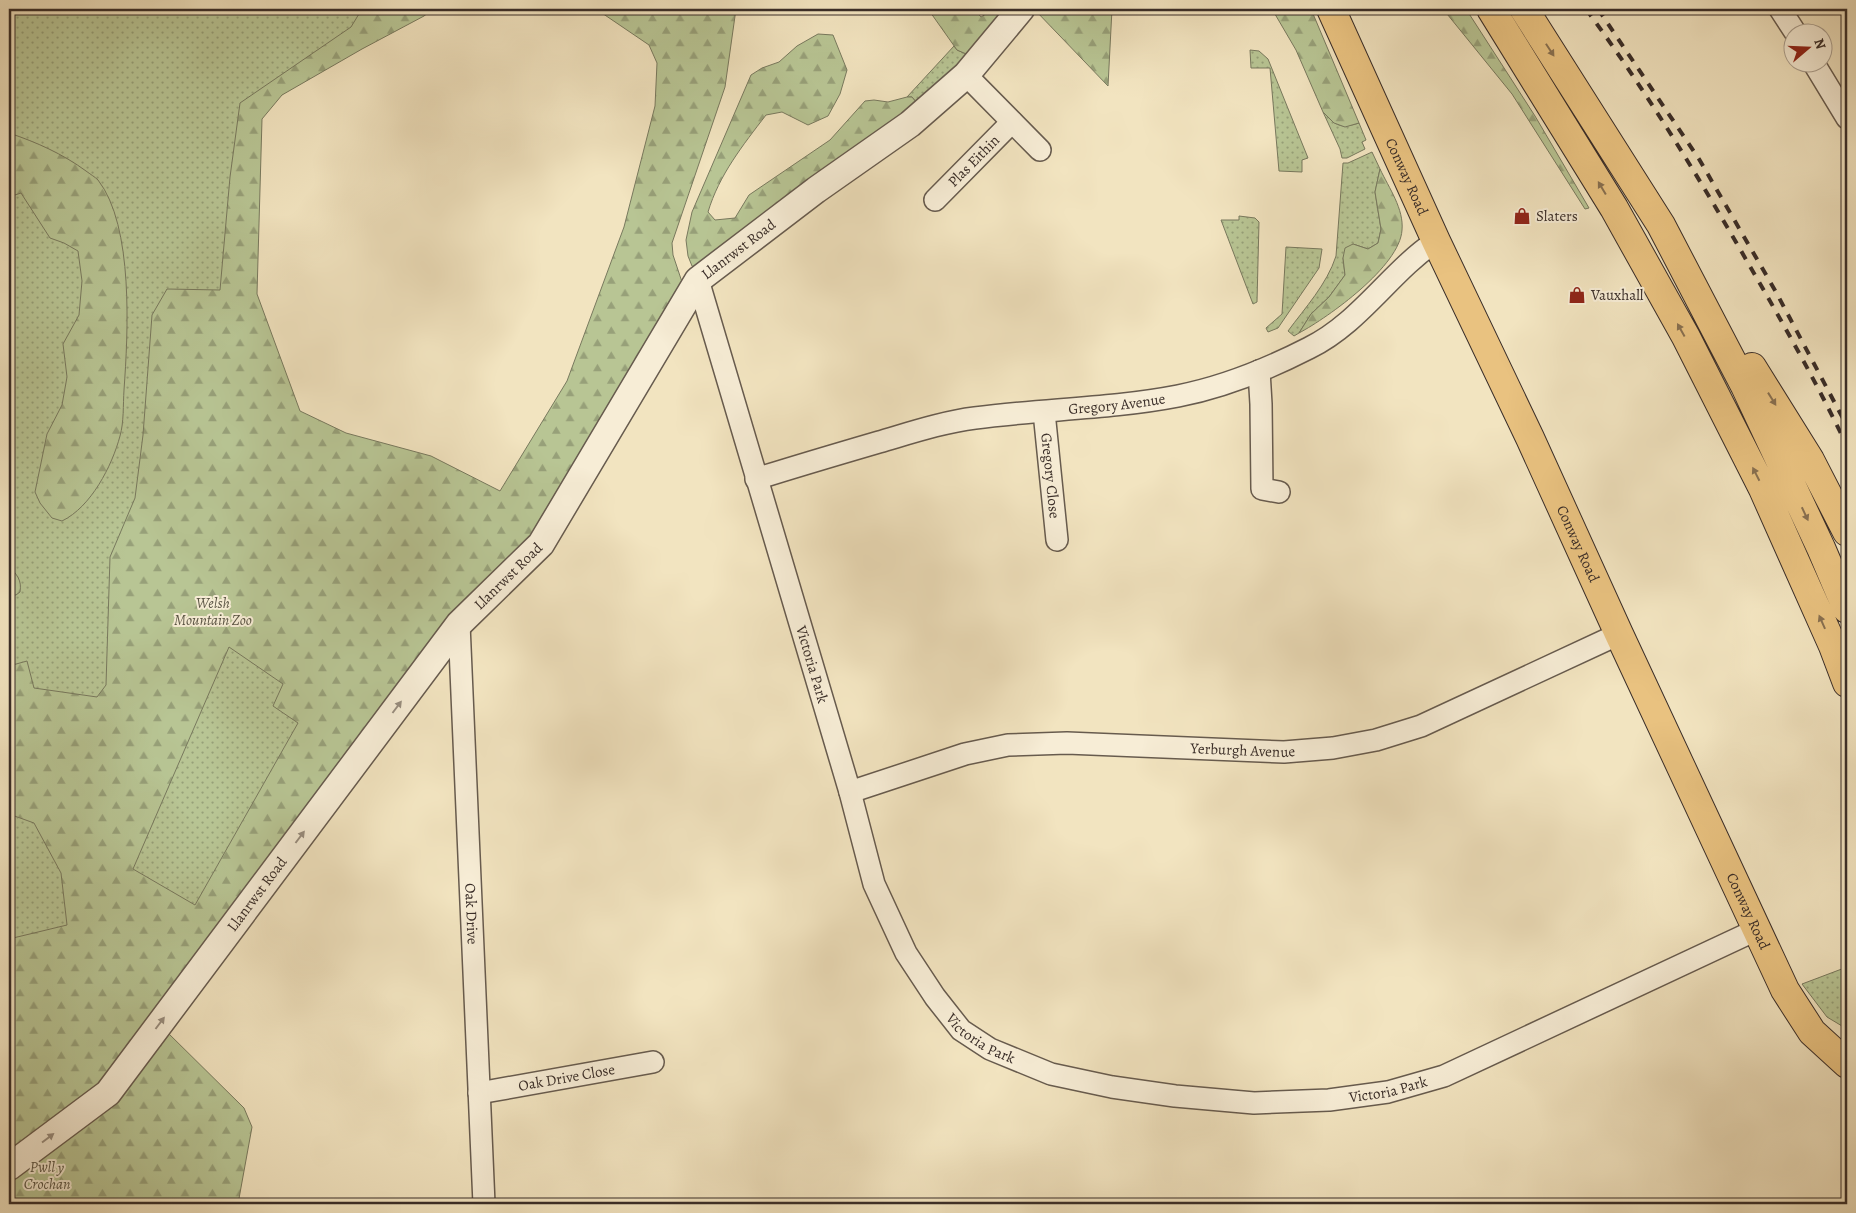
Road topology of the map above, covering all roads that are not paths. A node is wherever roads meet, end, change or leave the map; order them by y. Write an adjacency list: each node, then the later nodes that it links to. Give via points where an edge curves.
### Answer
1 (1021, 9): 8 (street, Llanrwst Road)
2 (1330, 9): 14 (main road, Conway Road)
3 (1491, 9): 25 (main road, one-way to 3, via 1764,489 1686,338 1614,208)
4 (1524, 9): 13 (main road, one-way to 13)
5 (1780, 9): 6 (street)
6 (1788, 22)
7 (1819, 72): 9 (street)
8 (966, 75): 10 (street, Plas Eithin); 15 (street, Llanrwst Road, via 910,124 816,190)
9 (1847, 118)
10 (1012, 122): 11 (street, Plas Eithin); 12 (street, Plas Eithin)
11 (1040, 150)
12 (935, 200)
13 (1661, 225): 20 (main road, one-way to 20, via 1810,460); 22 (main road, one-way to 22, via 1745,386)
14 (1436, 241): 16 (street, Gregory Avenue, via 1416,254 1347,324 1312,347); 24 (main road, Conway Road)
15 (698, 280): 18 (street, Victoria Park); 23 (street, Llanrwst Road, via 541,544)
16 (1259, 372): 17 (street, Gregory Avenue, via 1179,396 1133,404); 19 (street, via 1262,489)
17 (1044, 412): 18 (street, Gregory Avenue, via 974,418 911,433); 21 (street, Gregory Close)
18 (756, 479): 26 (street, Victoria Park)
19 (1278, 492)
20 (1847, 532)
21 (1057, 540)
22 (1847, 609)
23 (459, 624): 30 (street, Oak Drive); 31 (street, Llanrwst Road, one-way to 23, via 108,1093)
24 (1619, 634): 26 (street, Yerburgh Avenue, via 1421,726 1376,740 1284,752 1068,743 1008,745 965,754); 27 (main road, Conway Road)
25 (1847, 684)
26 (850, 792): 27 (street, Victoria Park, via 874,884 906,953 961,1030 990,1049 1051,1074 1112,1087 1254,1103 1329,1100 1388,1092 1444,1076)
27 (1756, 930): 29 (main road, Conway Road, via 1786,990 1812,1032)
28 (653, 1062): 30 (street, Oak Drive Close)
29 (1847, 1064)
30 (479, 1093): 32 (street, Oak Drive)
31 (9, 1167)
32 (484, 1204)

